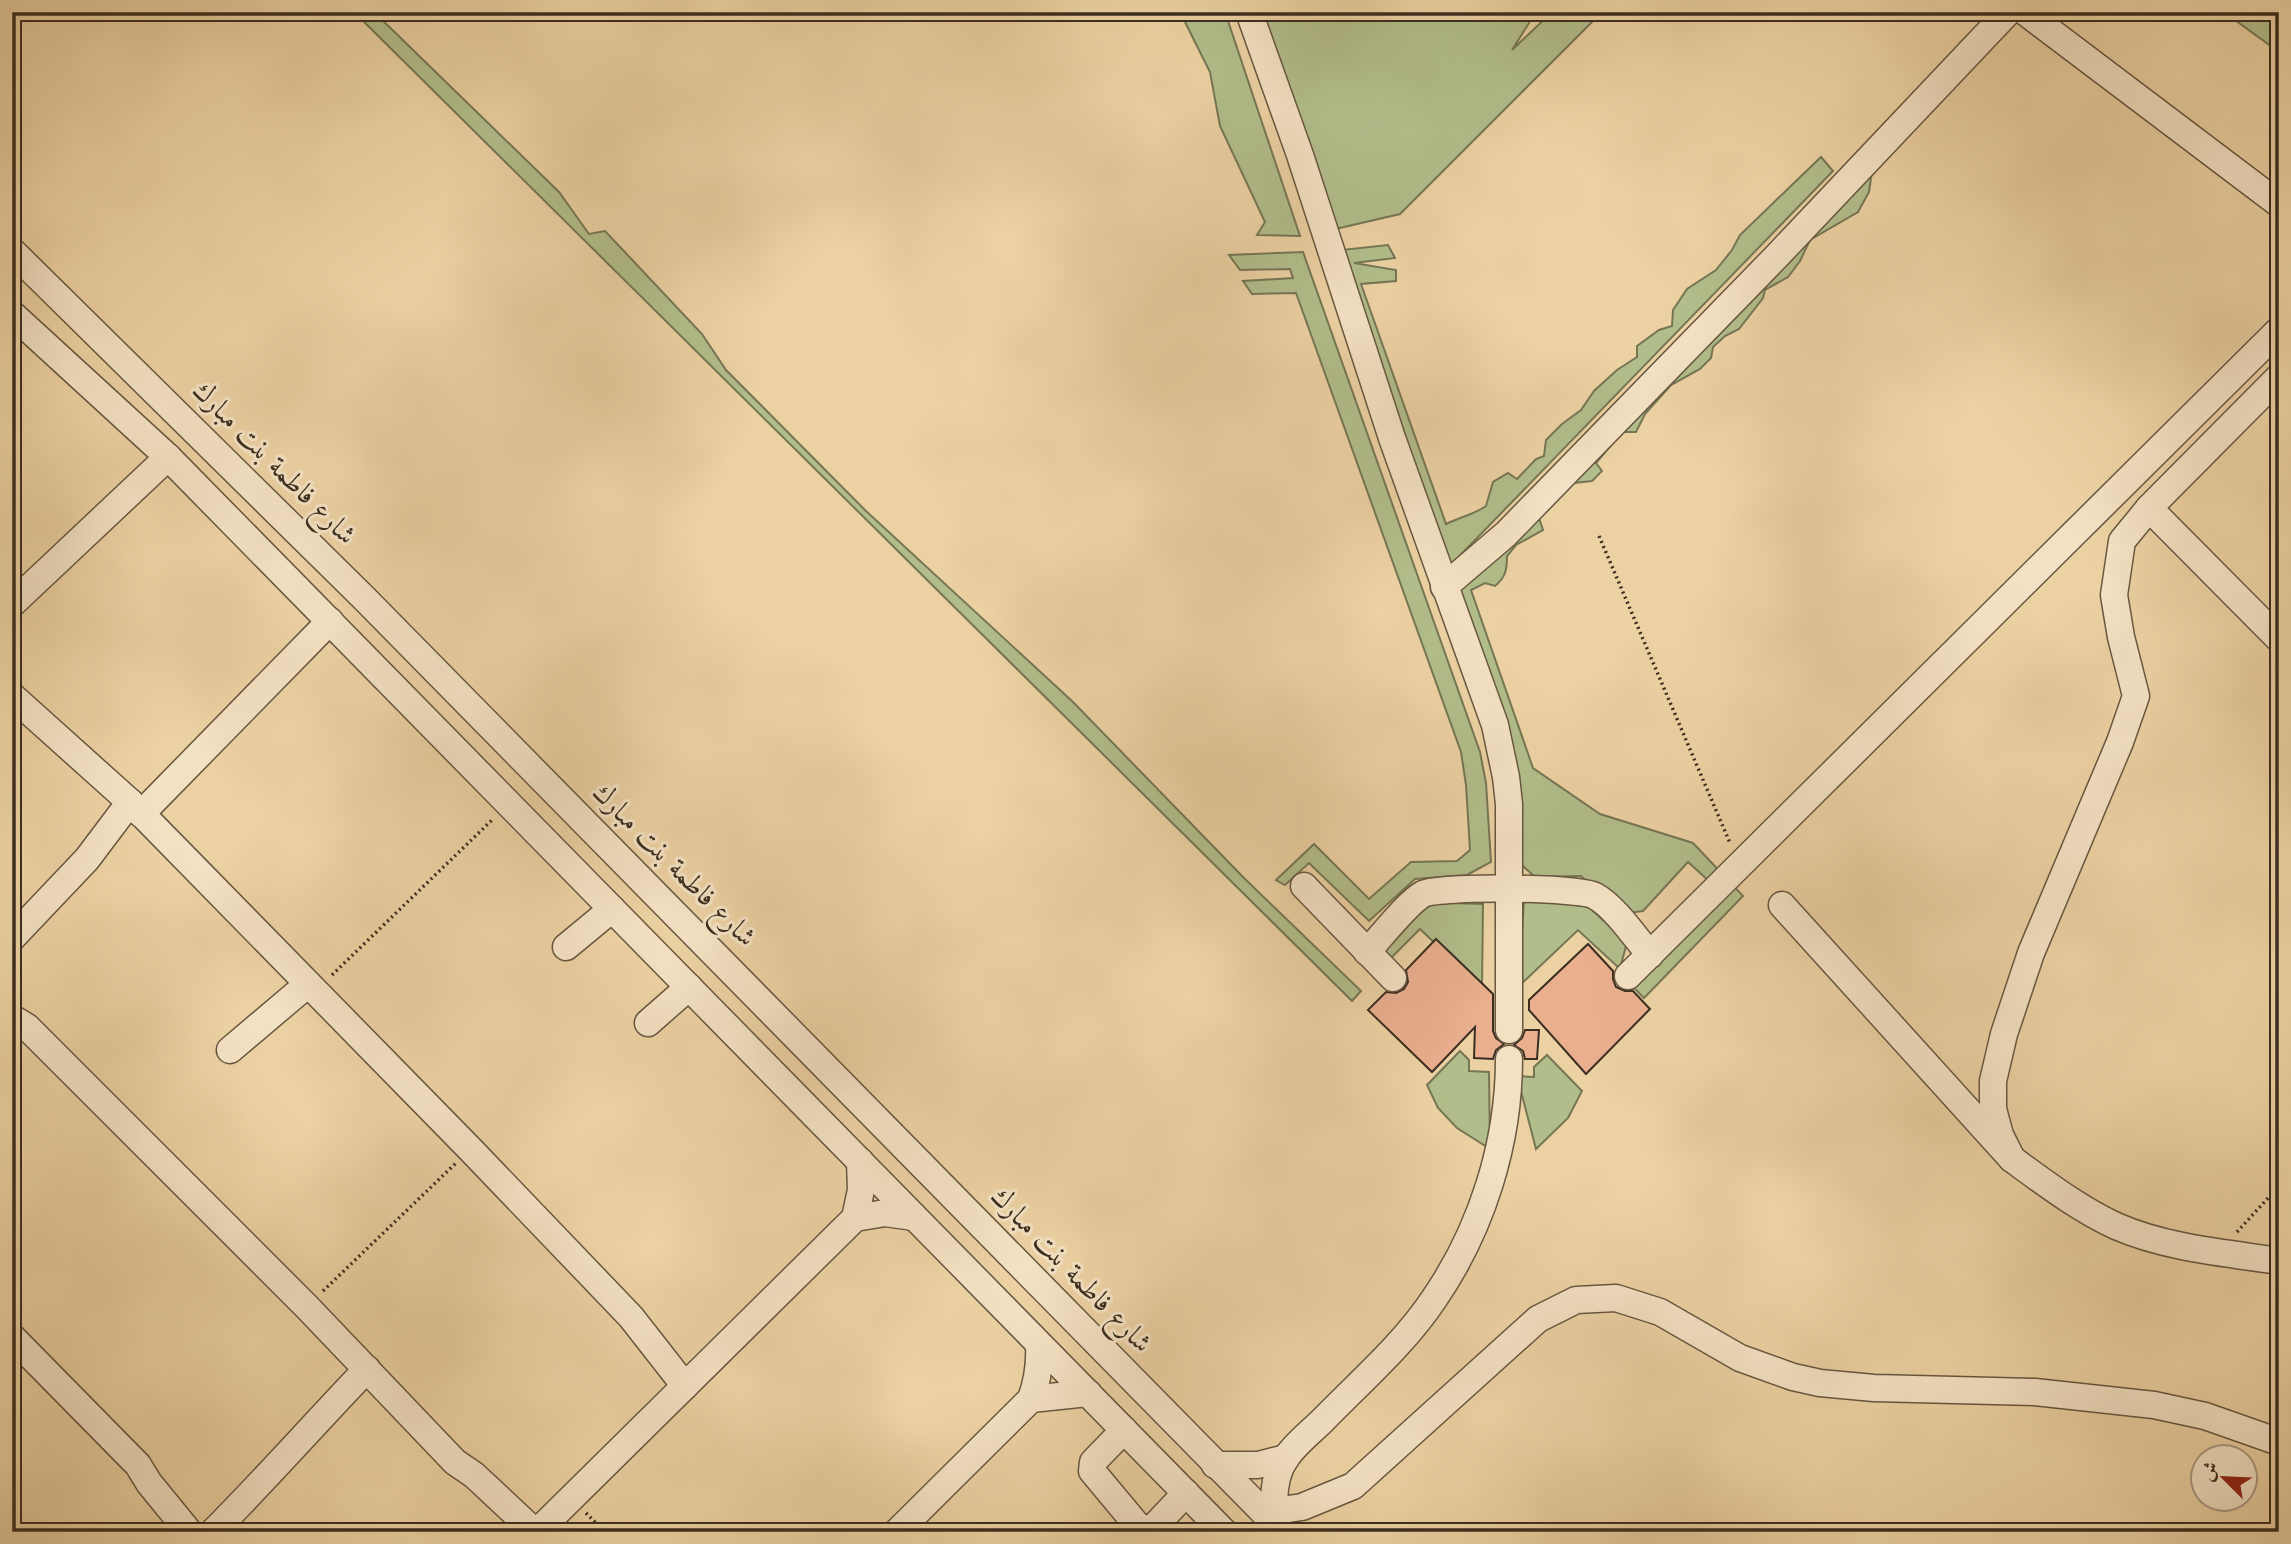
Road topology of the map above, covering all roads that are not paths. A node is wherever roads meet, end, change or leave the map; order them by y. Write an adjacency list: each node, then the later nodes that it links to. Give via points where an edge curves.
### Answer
1 (1249, 12): 11 (street)
2 (2007, 12): 11 (street, via 1516,524)
3 (2025, 12): 4 (street)
4 (2279, 204)
5 (12, 251): 50 (street, شارع فاطمة بنت مبارك, via 482,716)
6 (12, 314): 9 (street)
7 (2279, 330): 24 (street)
8 (2279, 376): 10 (street)
9 (168, 457): 12 (street); 13 (street)
10 (2149, 508): 14 (street); 35 (street, via 2122,541 2114,595 2136,696 2031,953 1998,1057 1993,1108)
11 (1444, 587): 18 (street, via 1502,751 1509,804)
12 (12, 604)
13 (330, 621): 16 (street); 20 (street)
14 (2279, 639)
15 (12, 696): 16 (street)
16 (139, 811): 21 (street); 27 (street)
17 (1304, 887): 23 (street)
18 (1510, 890): 23 (street, via 1439,889 1422,894); 24 (street, via 1579,891 1595,896); 32 (street)
19 (1782, 905): 35 (street)
20 (612, 909): 22 (street); 28 (street)
21 (12, 938)
22 (566, 947)
23 (1367, 952): 26 (street)
24 (1650, 955): 25 (street)
25 (1628, 976)
26 (1393, 978)
27 (308, 984): 33 (street); 43 (street)
28 (689, 987): 31 (street); 36 (street)
29 (12, 1005): 30 (street)
30 (20, 1023): 42 (street)
31 (648, 1023)
32 (1509, 1030)
33 (230, 1050)
34 (1509, 1059): 48 (street, via 1500,1144 1482,1206 1459,1258 1402,1340)
35 (2012, 1159): 39 (street, via 2118,1227 2161,1240)
36 (860, 1161): 37 (street); 38 (street, via 861,1190)
37 (914, 1217): 38 (street, via 885,1213); 41 (street)
38 (855, 1218): 43 (street)
39 (2279, 1261)
40 (12, 1337): 53 (street, via 138,1465 149,1483)
41 (1039, 1345): 44 (street); 45 (street, via 1038,1381)
42 (372, 1375): 49 (street); 53 (street, via 314,1424 293,1451)
43 (692, 1378): 55 (street)
44 (1088, 1393): 45 (street); 46 (street)
45 (1031, 1399): 56 (street)
46 (1124, 1430): 51 (street); 51 (street, via 1093,1462 1092,1471 1137,1525 1152,1529)
47 (2279, 1442): 52 (street, via 2204,1416 2141,1403 2035,1392 1820,1383 1740,1358 1660,1312 1616,1298 1576,1300 1538,1319 1353,1486 1301,1507)
48 (1286, 1458): 50 (street, via 1244,1467); 52 (street, via 1276,1484)
49 (455, 1462): 54 (street); 55 (street)
50 (1215, 1465): 52 (street, شارع فاطمة بنت مبارك)
51 (1186, 1493): 57 (street)
52 (1278, 1523)
53 (206, 1531)
54 (512, 1532)
55 (536, 1532)
56 (897, 1532)
57 (1224, 1532)

